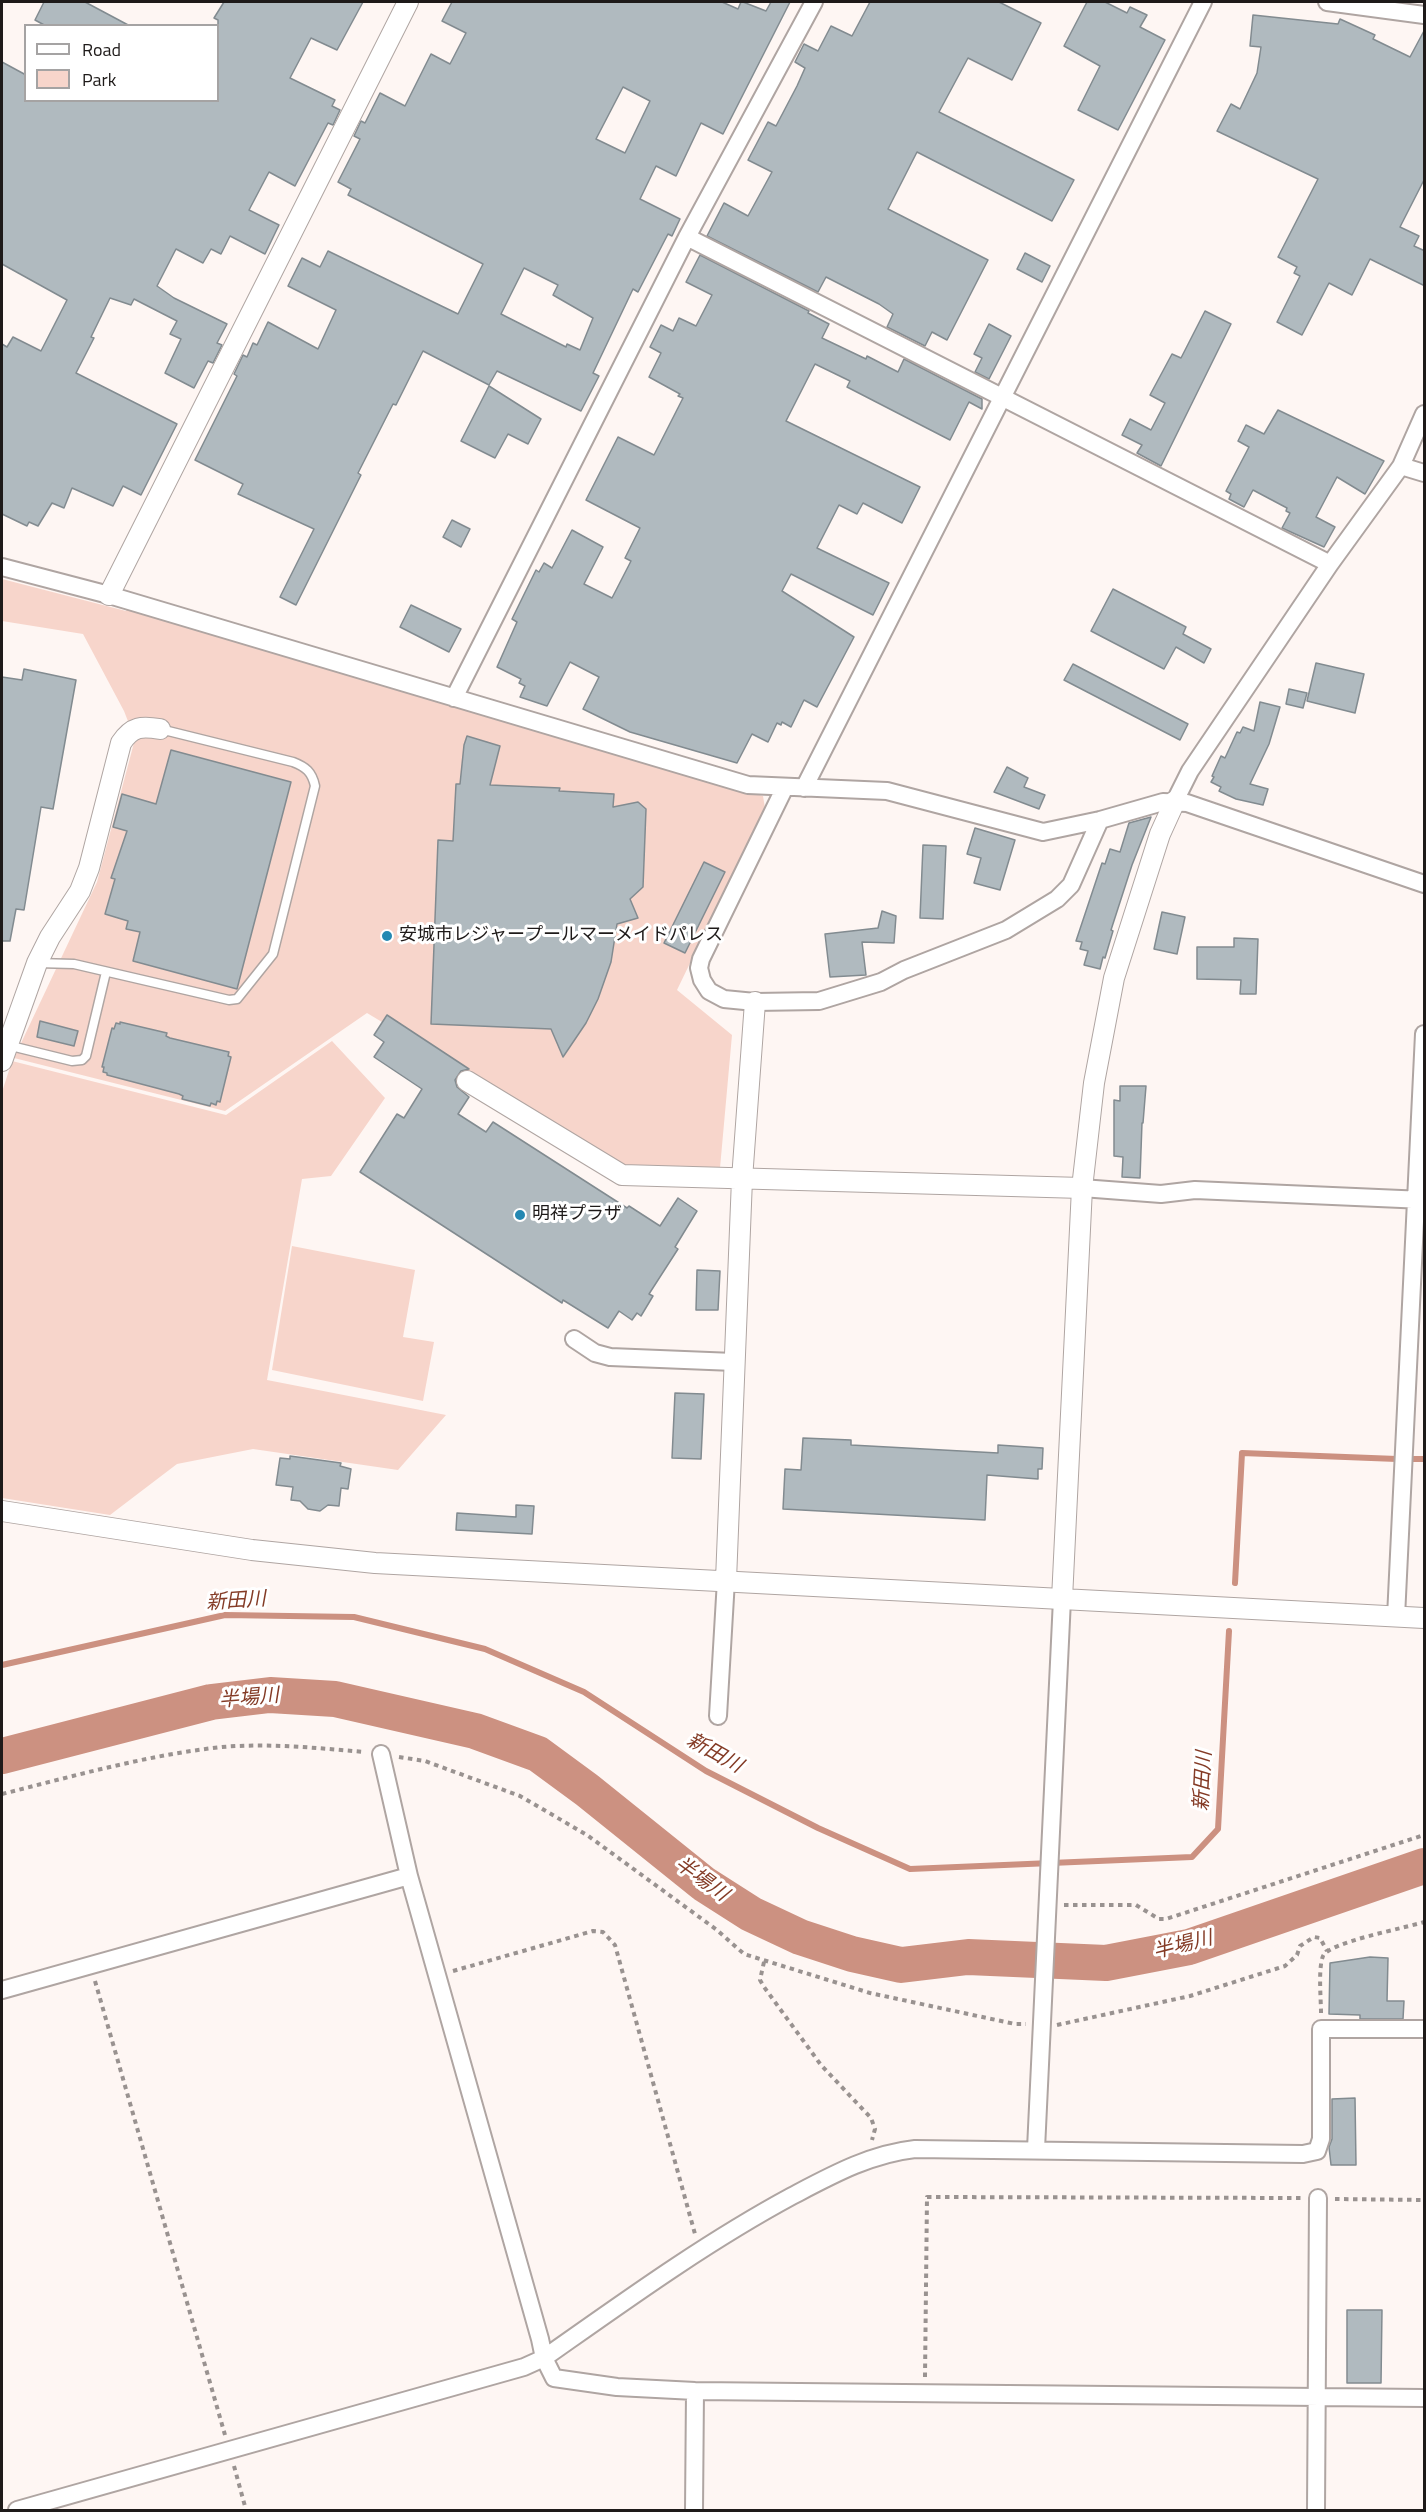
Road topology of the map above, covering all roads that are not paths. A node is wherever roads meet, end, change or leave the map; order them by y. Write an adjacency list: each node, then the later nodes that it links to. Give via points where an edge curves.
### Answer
1 (408, 2): 13 (street)
2 (814, 2): 6 (street)
3 (1203, 2): 7 (street)
4 (1327, 2): 5 (street)
5 (1425, 15)
6 (687, 237): 7 (street); 14 (street)
7 (1003, 399): 11 (street); 17 (street)
8 (1425, 414): 9 (street)
9 (1401, 466): 10 (street); 11 (street)
10 (1425, 473)
11 (1330, 564): 18 (street, via 1190,771)
12 (2, 567): 13 (street)
13 (109, 595): 14 (street)
14 (454, 698): 16 (street, via 714,776 748,785)
15 (160, 729): 21 (street, via 144,726 127,733 81,891); 22 (lane, via 304,766 313,775 315,786 273,954 237,999)
16 (785, 787): 17 (street); 23 (street, via 699,968 702,980 716,997)
17 (804, 788): 19 (street, via 887,791 1043,832)
18 (1175, 801): 19 (street); 20 (street); 28 (street, via 1160,834 1114,978 1094,1083)
19 (1101, 820): 23 (street, via 1066,892 1006,930 881,982 819,1001)
20 (1425, 884)
21 (37, 963): 22 (lane, via 74,964); 25 (street)
22 (106, 972): 25 (lane, via 82,1060)
23 (754, 1002): 27 (street)
24 (1425, 1034): 29 (street)
25 (4, 1053)
26 (467, 1081): 27 (street, via 622,1175)
27 (742, 1179): 28 (street); 31 (street)
28 (1082, 1188): 29 (street, via 1161,1194 1195,1190); 34 (street)
29 (1420, 1199): 35 (street)
30 (574, 1339): 31 (street, via 610,1358)
31 (734, 1362): 33 (street)
32 (2, 1511): 33 (street, via 252,1550 375,1563)
33 (726, 1580): 34 (street); 37 (street)
34 (1062, 1599): 35 (street); 42 (street)
35 (1396, 1617): 36 (street)
36 (1425, 1618)
37 (718, 1716)
38 (381, 1754): 39 (street)
39 (410, 1876): 40 (street); 44 (street)
40 (2, 1990)
41 (1425, 2029): 42 (street, via 1321,2029 1321,2139 1317,2151 1303,2154)
42 (1036, 2149): 44 (street, via 915,2149 876,2156 833,2175 699,2250)
43 (1318, 2198): 46 (street)
44 (544, 2358): 45 (street, via 554,2378 570,2382); 48 (street, via 501,2375)
45 (695, 2391): 46 (street); 49 (street)
46 (1317, 2397): 47 (street); 50 (street)
47 (1425, 2398)
48 (17, 2511)
49 (694, 2511)
50 (1316, 2511)

